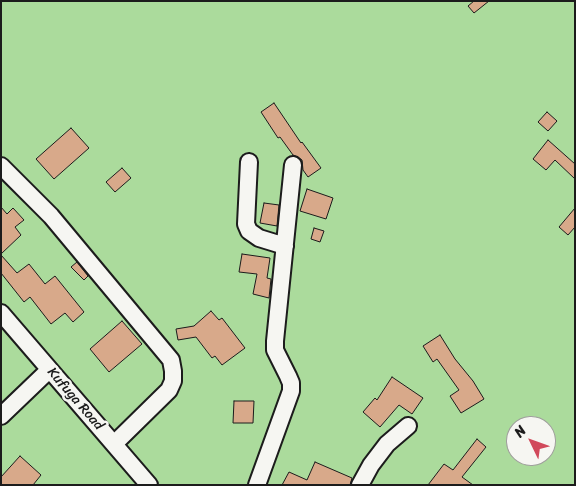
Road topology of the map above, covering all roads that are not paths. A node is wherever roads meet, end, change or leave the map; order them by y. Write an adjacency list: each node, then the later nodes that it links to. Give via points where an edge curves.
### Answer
1 (249, 162): 4 (street, via 246,224 259,238)
2 (293, 165): 4 (street)
3 (1, 166): 9 (street, via 51,216 170,360 173,381 169,390)
4 (285, 246): 11 (street, via 275,350 291,383 291,391)
5 (1, 313): 6 (street, Kufuga Road)
6 (49, 370): 7 (street); 9 (street, Kufuga Road)
7 (1, 416)
8 (408, 426): 12 (street, via 387,444)
9 (114, 444): 10 (street, Kufuga Road)
10 (149, 485)
11 (257, 485)
12 (360, 485)

